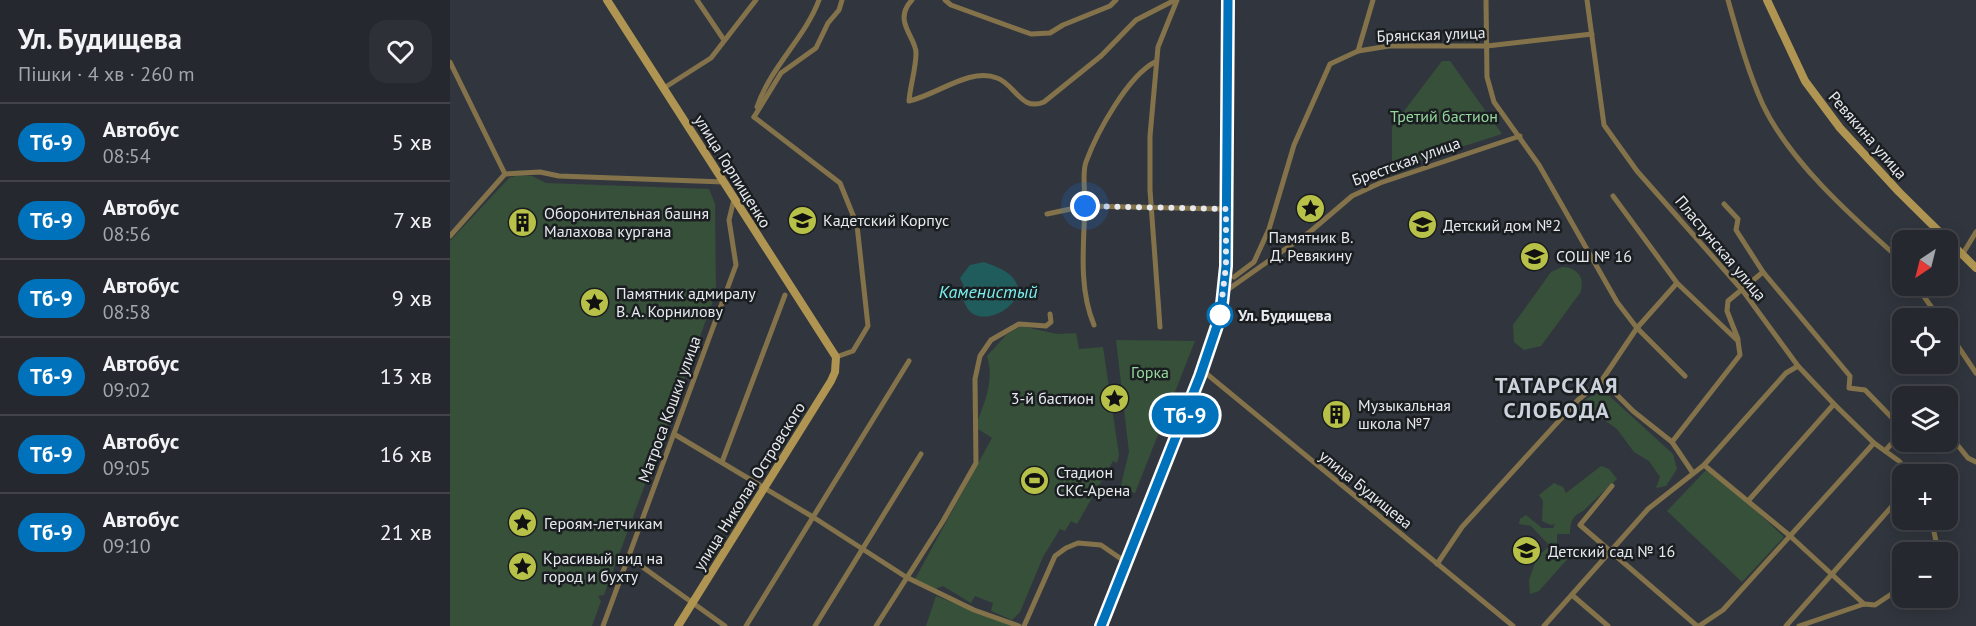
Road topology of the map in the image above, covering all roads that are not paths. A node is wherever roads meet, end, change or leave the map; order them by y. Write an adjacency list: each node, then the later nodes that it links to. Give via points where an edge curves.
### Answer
1 (606, 0): 22 (main road, улица Горпищенко)
2 (697, 0): 17 (street)
3 (756, 0): 17 (street)
4 (819, 0): 23 (street, via 763,89)
5 (842, 0): 23 (street, via 816,48 781,73)
6 (912, 0): 9 (street, via 904,22 917,51 909,101 978,75 997,77 1020,99 1034,105 1044,102 1101,56 1136,20)
7 (945, 0): 8 (street, via 1031,34 1045,35)
8 (1116, 0)
9 (1176, 0): 21 (street)
10 (1228, 0): 32 (main road)
11 (1372, 0): 19 (street)
12 (1486, 0): 18 (street)
13 (1587, 0): 16 (street, Пластунская улица)
14 (1728, 0): 36 (street, via 1775,126 1822,186)
15 (1767, 0): 37 (main road, Ревякина улица, via 1805,81 1826,110)
16 (1592, 34): 18 (street, Брянская улица); 42 (street, Пластунская улица, via 1604,125 1637,171)
17 (724, 40): 22 (street, via 711,58)
18 (1486, 46): 19 (street, Брянская улица, via 1389,46); 24 (street, via 1487,76 1494,102)
19 (1358, 51): 40 (street, Брянская улица, via 1330,64 1294,145 1269,229 1254,262)
20 (450, 62): 25 (street)
21 (1155, 62): 30 (street, via 1135,78 1086,164); 31 (street, via 1150,136)
22 (664, 88): 26 (main road, улица Горпищенко)
23 (754, 117): 51 (street, via 840,183 856,225 868,326 853,351)
24 (1520, 136): 44 (street, Брестская улица, via 1352,196); 48 (street, via 1617,302)
25 (505, 174): 26 (street, via 540,172 559,177); 35 (street)
26 (724, 182): 28 (main road, улица Горпищенко)
27 (1613, 196): 41 (street)
28 (734, 199): 51 (main road, улица Горпищенко); 60 (street, Матроса Кошки улица, via 729,220 736,265)
29 (1724, 204): 39 (street, via 1738,219 1736,230)
30 (1085, 206): 31 (street); 33 (street); 46 (street, via 1083,261 1089,315)
31 (1153, 207): 32 (street); 47 (street)
32 (1226, 209): 44 (main road)
33 (1047, 214)
34 (1976, 232): 37 (street)
35 (450, 236)
36 (1892, 252)
37 (1962, 255): 38 (main road, Ревякина улица)
38 (1976, 268)
39 (1763, 272): 42 (street); 59 (street, via 1850,376 1849,388 1865,390)
40 (1234, 277)
41 (1677, 283): 48 (street); 49 (street)
42 (1743, 291): 49 (street, via 1728,302 1727,311); 53 (street, Пластунская улица)
43 (784, 295): 67 (street)
44 (1223, 298): 54 (main road)
45 (1050, 314): 84 (street, via 1051,322 1046,326 1019,324 991,340 980,356 975,379 976,463)
46 (1094, 325)
47 (1160, 327)
48 (1637, 328): 56 (street); 57 (street)
49 (1738, 341): 61 (street, via 1740,355)
50 (1958, 346): 55 (street)
51 (836, 357): 73 (main road, улица Николая Островского, via 831,381)
52 (909, 361): 76 (street)
53 (1798, 366): 58 (street, Пластунская улица); 70 (street, via 1786,373)
54 (1202, 370): 81 (main road); 82 (street, улица Будищева)
55 (1976, 373)
56 (1685, 376)
57 (1602, 380): 61 (street); 82 (street, via 1578,400 1462,527)
58 (1834, 404): 62 (street, Пластунская улица); 74 (street)
59 (1892, 419)
60 (674, 434): 67 (street); 80 (street, Матроса Кошки улица)
61 (1672, 442): 71 (street)
62 (1874, 442): 65 (street, Пластунская улица); 77 (street)
63 (1892, 443): 65 (street)
64 (1958, 446): 68 (street)
65 (1886, 451): 69 (street, Пластунская улица)
66 (921, 454): 78 (street)
67 (722, 462): 73 (street)
68 (1976, 462)
69 (1900, 464)
70 (1704, 465): 71 (street); 74 (street)
71 (1693, 473): 79 (street, via 1648,509)
72 (1612, 486): 79 (street, via 1580,525)
73 (764, 489): 76 (street); 87 (main road, улица Николая Островского)
74 (1748, 501): 77 (street)
75 (1892, 506): 83 (street)
76 (813, 517): 78 (street); 92 (street)
77 (1789, 535): 83 (street); 101 (street, via 1723,610)
78 (863, 550): 84 (street); 93 (street)
79 (1608, 552): 86 (street); 101 (street)
80 (630, 558): 87 (street); 89 (street, Матроса Кошки улица)
81 (1127, 563): 96 (street, via 1101,545 1078,543 1066,548 1055,556); 97 (main road)
82 (1437, 564): 98 (street, улица Будищева)
83 (1831, 576): 88 (street); 102 (street)
84 (906, 577): 94 (street); 95 (street, via 974,610)
85 (1892, 594): 88 (street, via 1875,605)
86 (1572, 595): 99 (street); 100 (street)
87 (692, 603): 90 (main road, улица Николая Островского); 91 (street)
88 (1864, 604): 103 (street)
89 (603, 626)
90 (678, 626)
91 (725, 626)
92 (746, 626)
93 (815, 626)
94 (876, 626)
95 (1019, 626)
96 (1024, 626)
97 (1101, 626)
98 (1513, 626)
99 (1544, 626)
100 (1608, 626)
101 (1698, 626)
102 (1786, 626)
103 (1799, 626)

